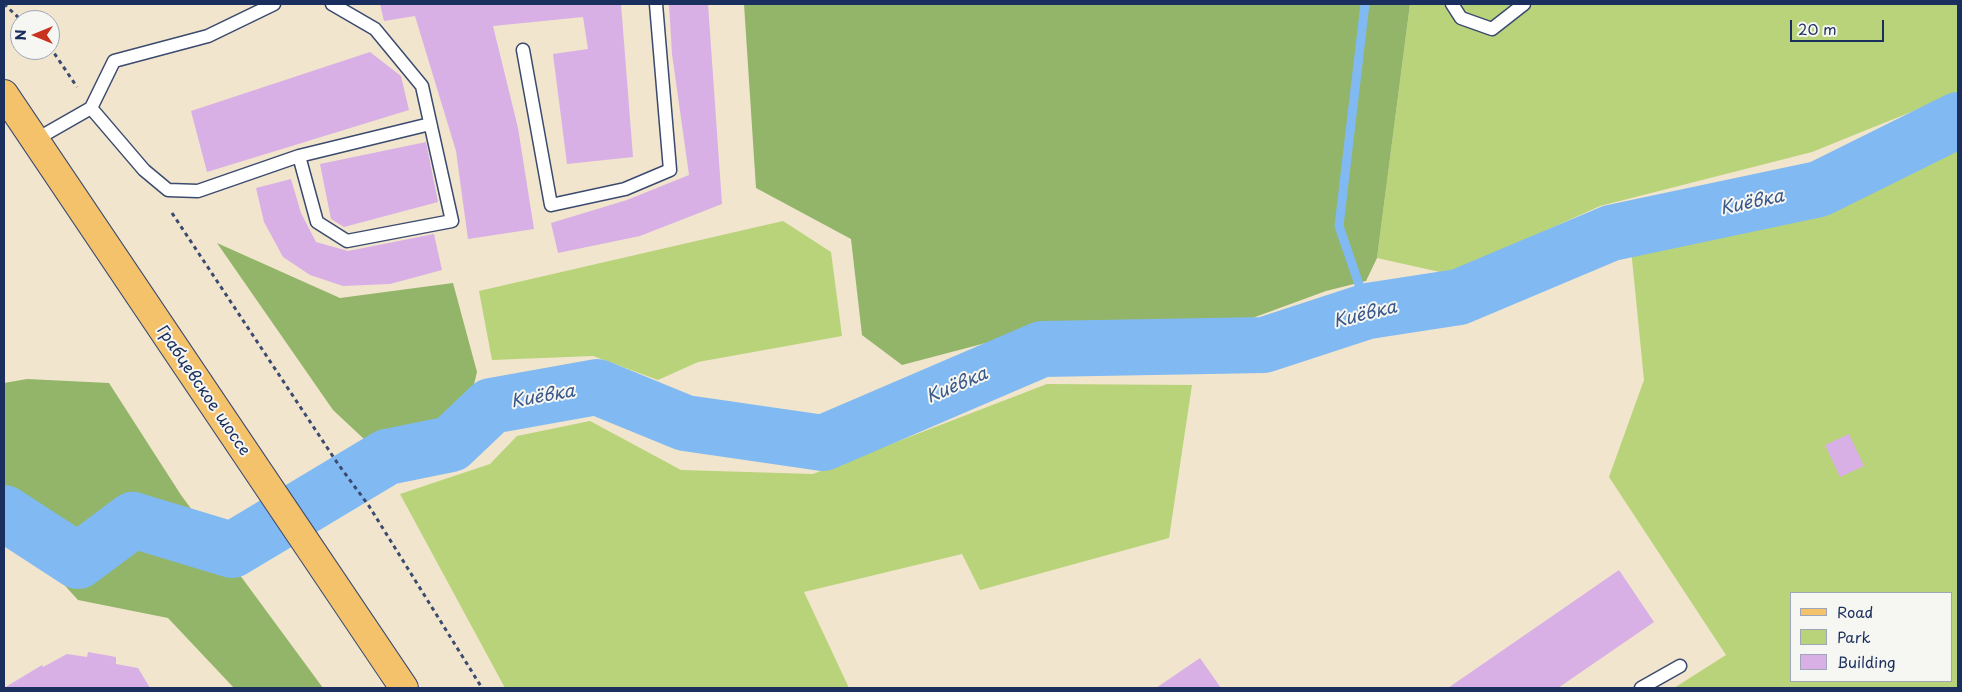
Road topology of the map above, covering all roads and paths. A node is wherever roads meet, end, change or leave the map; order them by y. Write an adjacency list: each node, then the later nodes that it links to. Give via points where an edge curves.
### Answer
1 (274, 4): 9 (lane, via 208,36 114,61)
2 (332, 4): 10 (lane, via 375,29 422,86)
3 (656, 4): 6 (lane, via 670,170 625,189 550,205)
4 (1452, 4): 5 (lane, via 1461,18 1492,29)
5 (1524, 4)
6 (524, 50)
7 (59, 60): 9 (path)
8 (4, 94): 11 (main road, Грабцевское шоссе)
9 (91, 108): 11 (lane); 12 (lane, via 144,170 168,190 198,190)
10 (430, 124): 12 (lane); 12 (lane, via 452,221 347,241 317,222)
11 (35, 140): 15 (main road, Грабцевское шоссе)
12 (298, 156)
13 (171, 211): 16 (path, via 369,506)
14 (1680, 666): 17 (lane)
15 (404, 688)
16 (482, 688)
17 (1641, 688)

